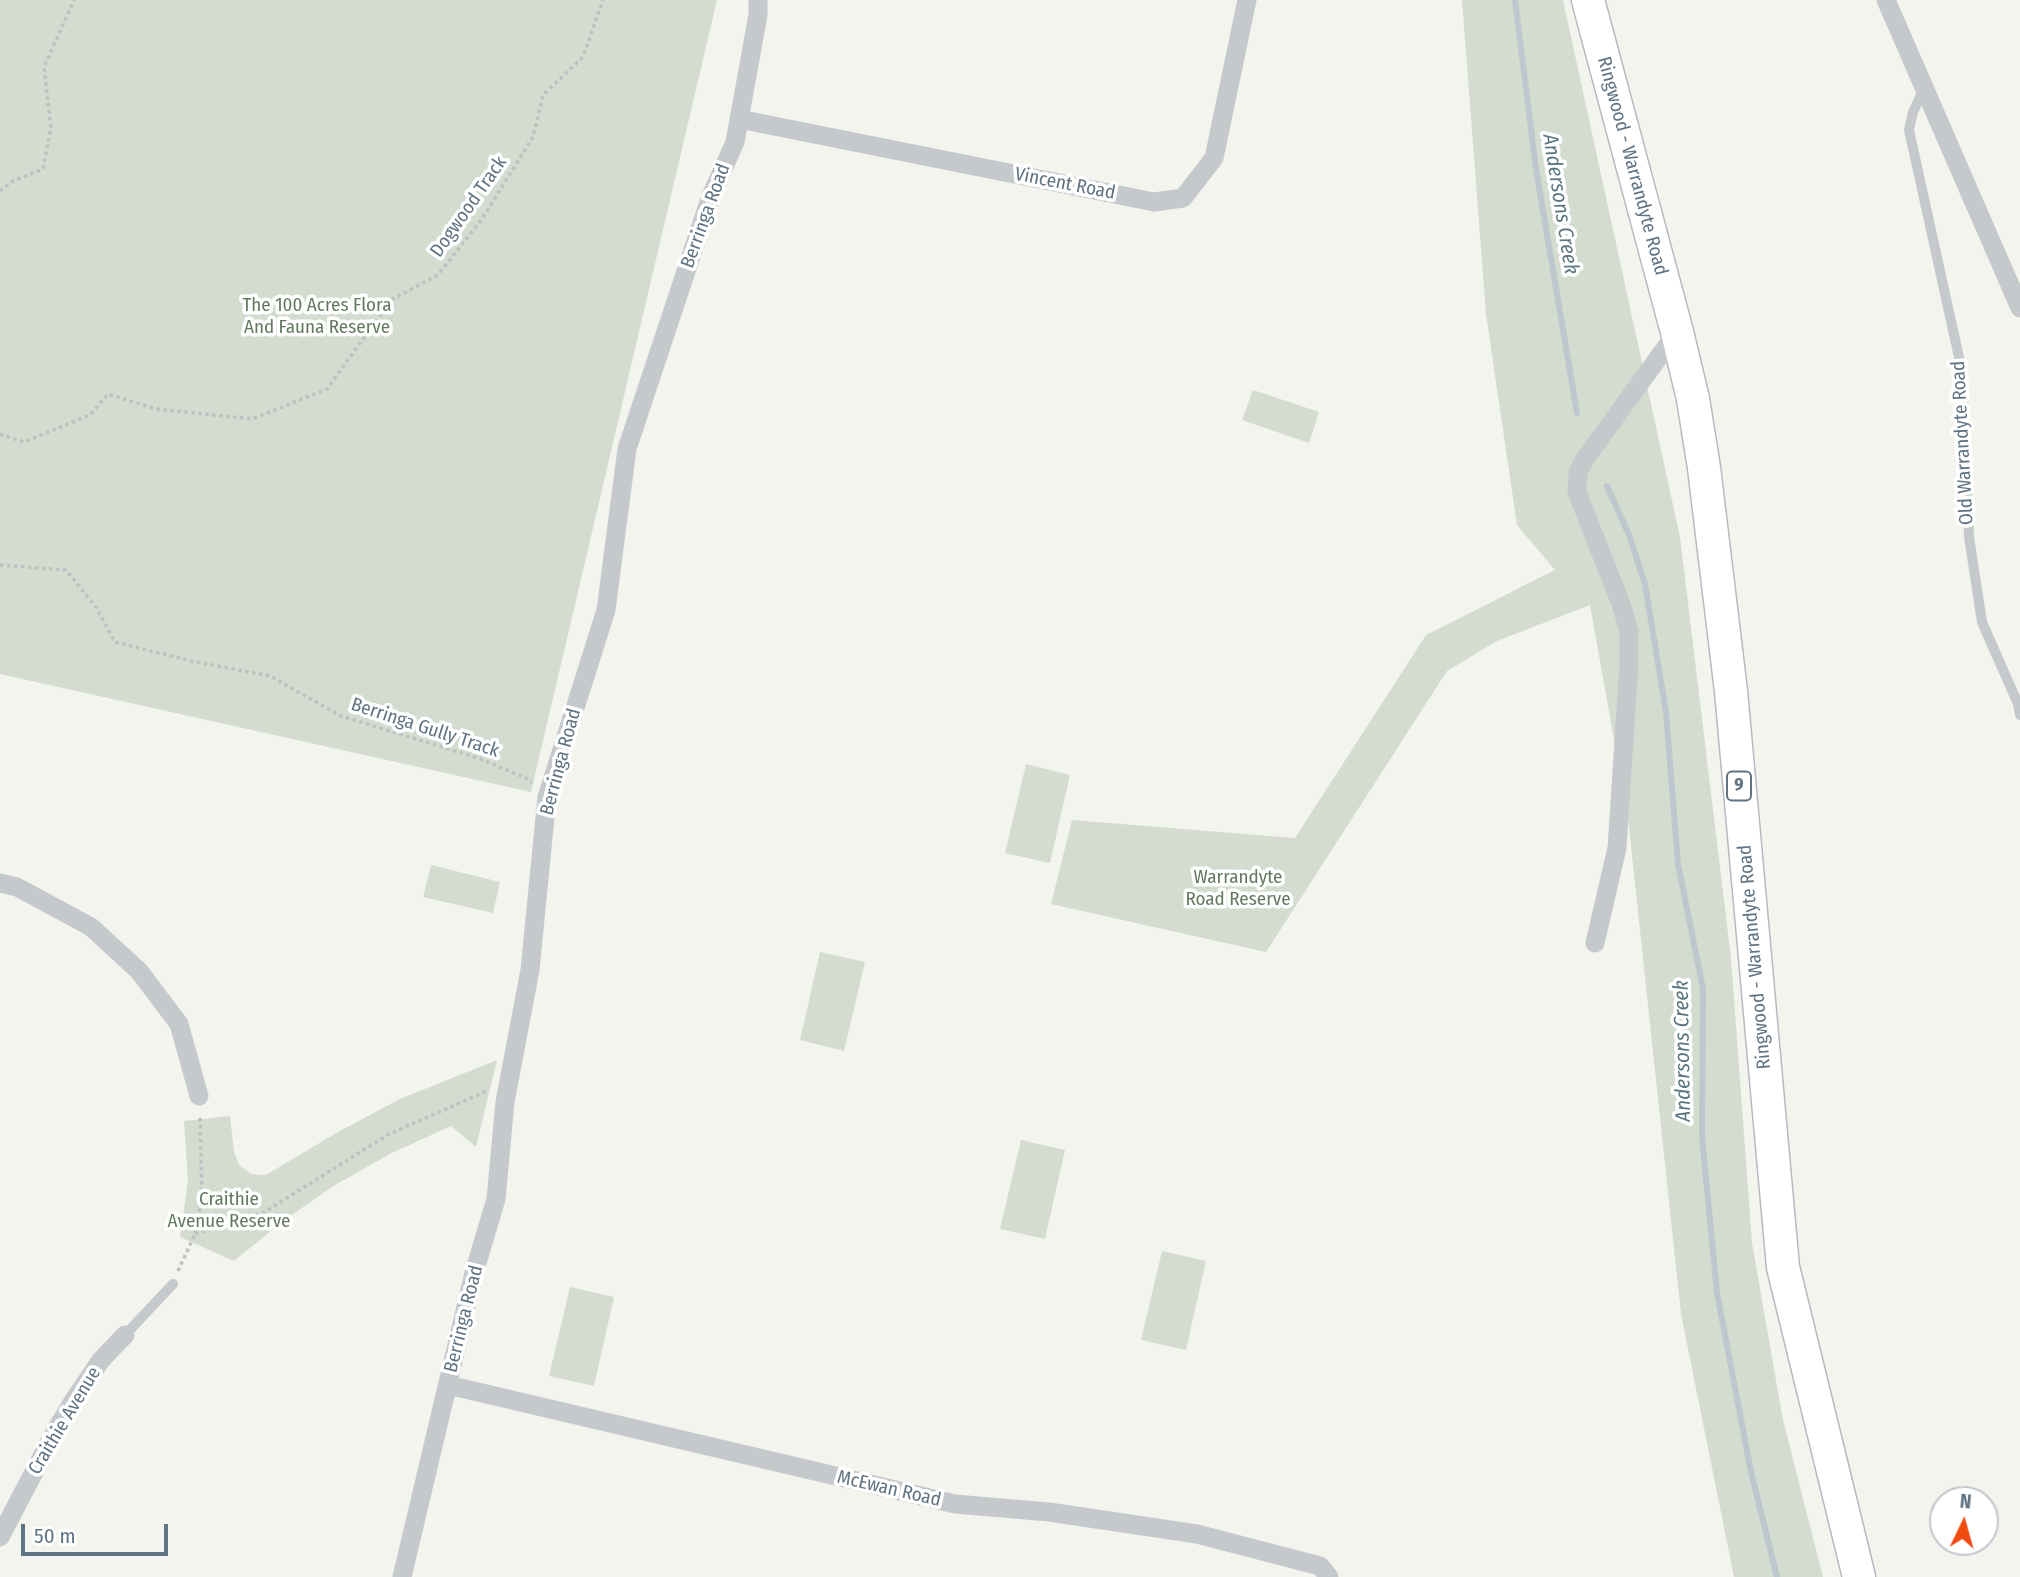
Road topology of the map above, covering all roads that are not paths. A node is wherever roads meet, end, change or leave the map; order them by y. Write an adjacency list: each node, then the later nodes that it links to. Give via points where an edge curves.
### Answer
1 (758, 0): 6 (street, Berringa Road)
2 (1247, 0): 6 (street, Vincent Road, via 1213,158 1183,198 1154,202)
3 (1588, 0): 8 (main road, Ringwood - Warrandyte Road / 9)
4 (1886, 0): 5 (street)
5 (1925, 87): 7 (street); 9 (lane, Old Warrandyte Road, via 1909,130 1962,371 1969,537 1982,622)
6 (739, 119): 15 (street, Berringa Road, via 735,142 710,196 627,449 606,610 547,797 530,970 509,1082 496,1199)
7 (2020, 308)
8 (1677, 332): 11 (street, via 1578,472 1577,492 1629,631 1617,848); 19 (main road, Ringwood - Warrandyte Road / 9, via 1704,468 1728,665 1783,1267)
9 (2020, 715)
10 (0, 883): 12 (street, via 17,887 92,927 139,971 180,1024)
11 (1595, 943)
12 (199, 1096)
13 (173, 1284): 14 (lane, Craithie Avenue)
14 (125, 1335): 16 (street, Craithie Avenue, via 68,1410)
15 (448, 1385): 17 (street, Berringa Road); 18 (street, McEwan Road, via 955,1504 1049,1512 1197,1534 1320,1566)
16 (0, 1537)
17 (402, 1577)
18 (1329, 1577)
19 (1859, 1577)

